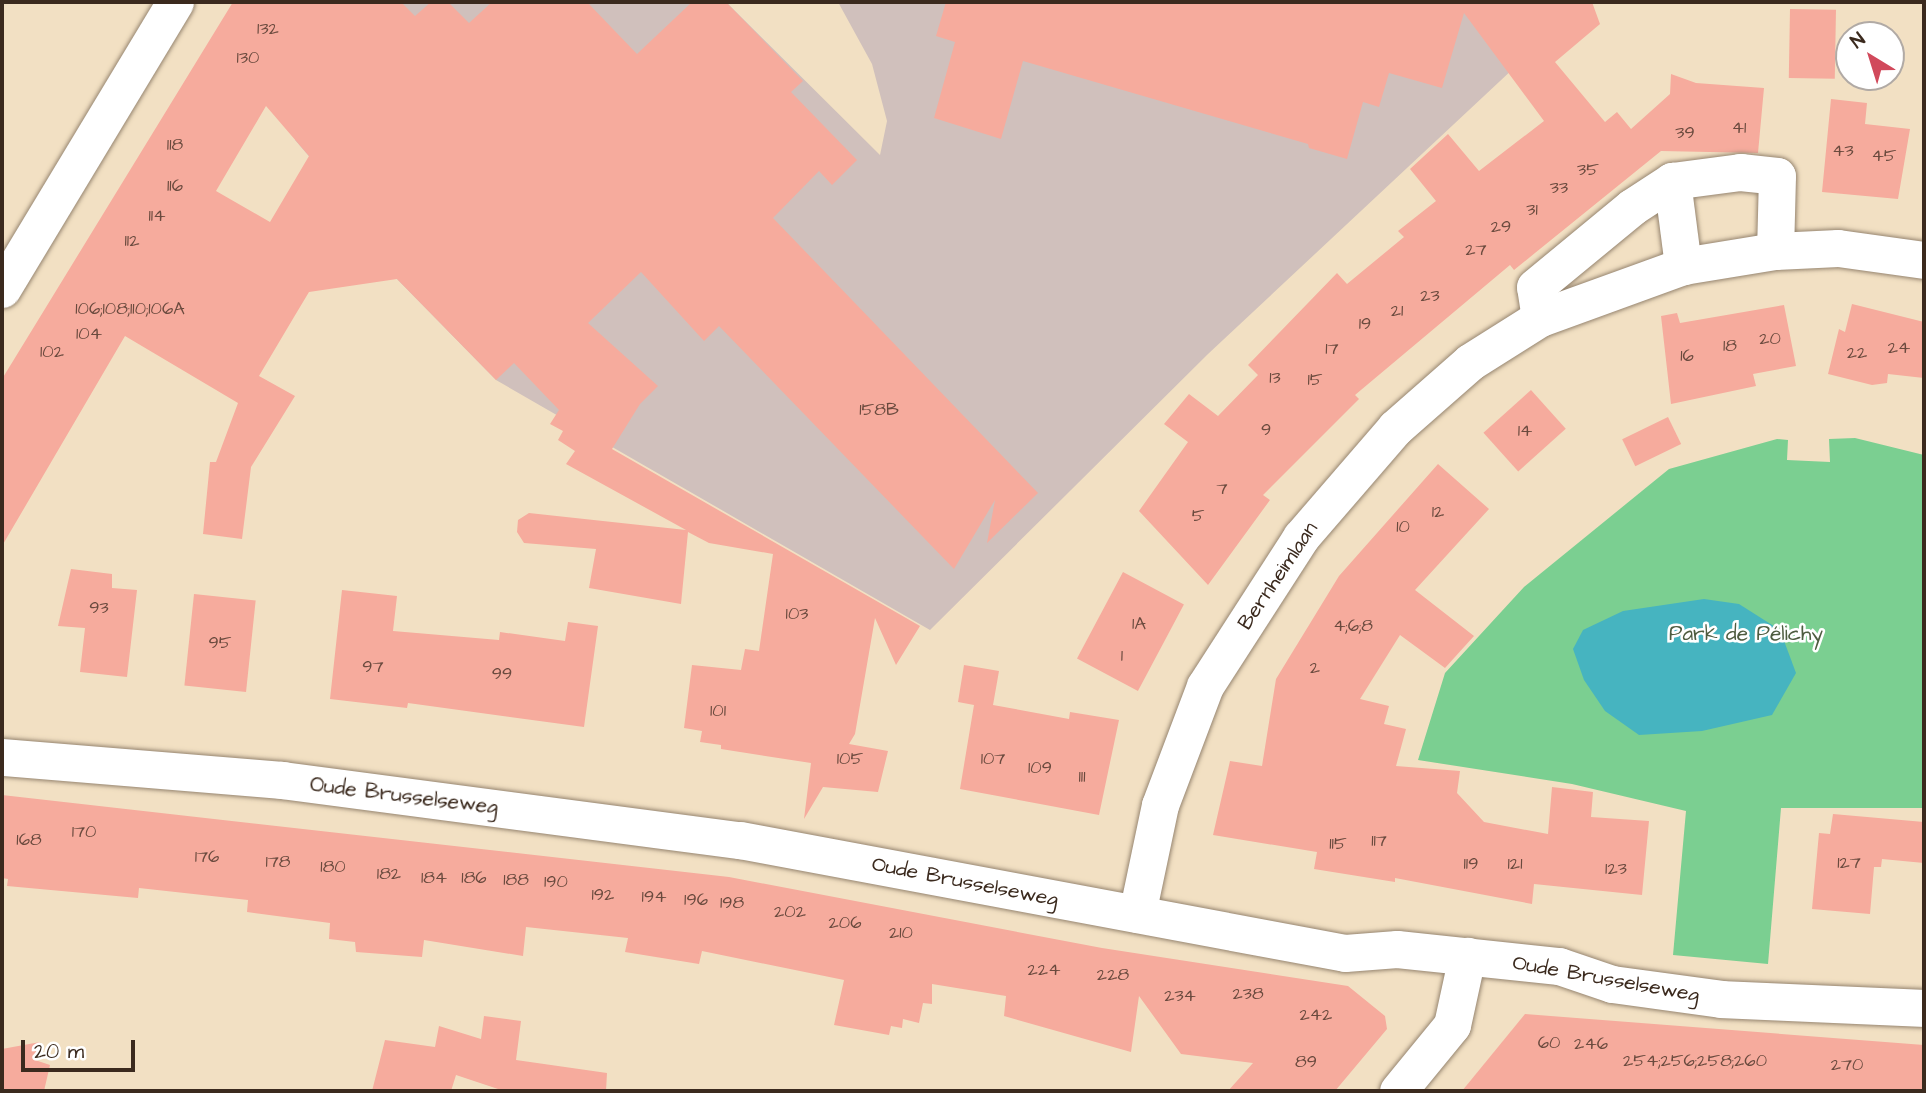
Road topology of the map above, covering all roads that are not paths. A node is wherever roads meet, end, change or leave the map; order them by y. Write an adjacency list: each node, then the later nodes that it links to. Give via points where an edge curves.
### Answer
1 (175, 2): 6 (street)
2 (1672, 181): 3 (street, via 1740,172 1777,176); 5 (street); 7 (street, via 1632,207 1535,287)
3 (1775, 251): 4 (street, Bernheimlaan, via 1839,248); 5 (street, Bernheimlaan)
4 (1924, 260)
5 (1683, 266): 7 (street, Bernheimlaan)
6 (2, 289)
7 (1539, 318): 9 (street, Bernheimlaan, via 1470,362 1395,428 1301,537 1205,686 1160,806)
8 (2, 757): 9 (street, Oude Brusselseweg, via 282,780 740,839)
9 (1137, 914): 10 (street, Oude Brusselseweg, via 1345,953 1397,949)
10 (1467, 956): 11 (street, Oude Brusselseweg, via 1559,966 1612,984 1721,999); 12 (street, via 1452,1025)
11 (1924, 1008)
12 (1398, 1091)

